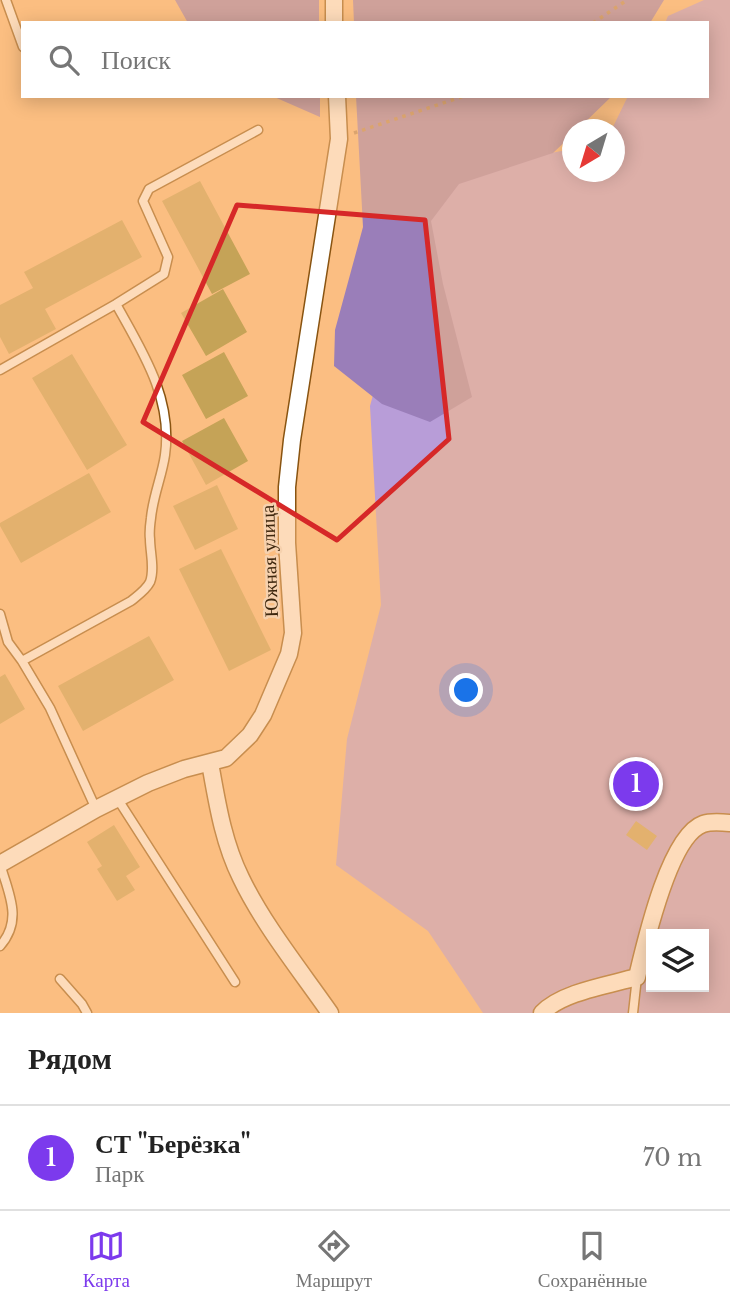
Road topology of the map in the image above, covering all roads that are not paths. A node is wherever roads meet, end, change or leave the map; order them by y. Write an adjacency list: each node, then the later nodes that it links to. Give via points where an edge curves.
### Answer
1 (6, 0): 4 (lane)
2 (334, 0): 3 (street)
3 (334, 21)
4 (21, 41)
5 (337, 98): 12 (street, Южная улица, via 339,139 290,452 287,543 293,633 289,654 250,735 226,758)
6 (258, 130): 7 (lane, via 149,189 143,201 168,257 164,274)
7 (116, 304): 8 (lane); 11 (lane, via 147,358 166,419 165,454 151,515 150,582 131,601)
8 (0, 370)
9 (0, 614): 10 (lane)
10 (4, 644): 11 (lane)
11 (22, 661): 14 (lane, via 50,708)
12 (210, 763): 13 (street, Южная улица); 22 (street, via 221,823 240,876)
13 (117, 798): 14 (street, Южная улица); 20 (lane)
14 (96, 809): 16 (street, Южная улица)
15 (730, 823): 18 (street, via 702,824 681,845 650,921)
16 (0, 864): 17 (lane, via 13,923)
17 (0, 946)
18 (637, 977): 23 (street, via 571,996); 24 (lane)
19 (60, 979): 21 (lane)
20 (235, 982)
21 (87, 1013)
22 (330, 1013)
23 (542, 1013)
24 (633, 1013)

